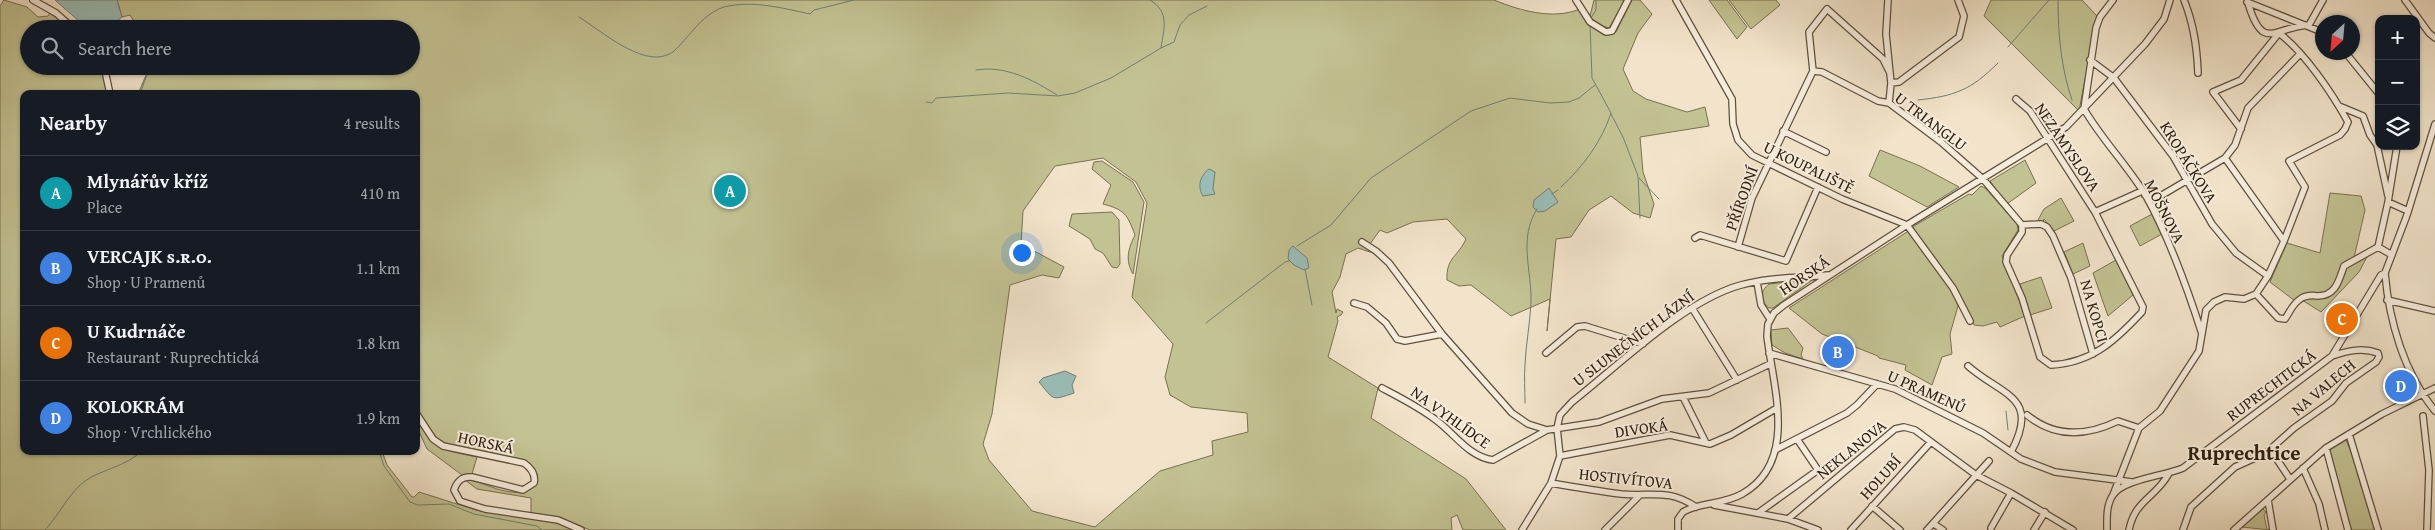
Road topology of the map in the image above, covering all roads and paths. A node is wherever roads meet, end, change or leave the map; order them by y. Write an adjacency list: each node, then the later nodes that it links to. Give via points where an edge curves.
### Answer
1 (33, 0): 13 (street)
2 (1576, 0): 3 (street, via 1592,23 1606,32 1612,31)
3 (1628, 0)
4 (1676, 0): 40 (street, U KOUPALIŠTĚ, via 1732,100 1733,124 1738,140 1752,155)
5 (1888, 0): 22 (street, via 1886,34)
6 (1958, 0): 26 (street, via 1964,16 1960,37 1899,82)
7 (2114, 0): 19 (street, via 2100,18)
8 (2170, 0): 25 (street, HORSKÁ, via 2164,19)
9 (2184, 0): 23 (street, via 2197,46)
10 (2323, 0): 14 (street)
11 (2406, 0): 17 (street)
12 (2247, 2): 14 (street); 16 (street, via 2254,23 2265,32)
13 (64, 20)
14 (2309, 25): 15 (street); 16 (street)
15 (2315, 28)
16 (2279, 33): 18 (street); 34 (street, via 2241,80 2213,92)
17 (2435, 38)
18 (2300, 54): 31 (street); 34 (street, via 2248,108)
19 (2090, 60): 25 (street, KROPÁČKOVA); 32 (street)
20 (2351, 60): 27 (street)
21 (1812, 71): 22 (street, via 1809,32 1827,9 1883,58); 30 (street, U TRIANGLU, via 1822,72 1878,101); 35 (street, PŘÍRODNÍ)
22 (1890, 73): 26 (street)
23 (2198, 73)
24 (106, 75): 28 (street)
25 (2114, 78): 32 (street, HORSKÁ); 42 (street, KROPÁČKOVA, via 2173,156)
26 (1891, 83): 30 (street)
27 (2375, 89)
28 (109, 90)
29 (2016, 99): 36 (street, NEZAMYSLOVA, via 2030,111)
30 (1889, 103): 41 (street, U TRIANGLU)
31 (2339, 106): 45 (street, via 2363,116 2377,145); 51 (street, via 2348,122 2346,130 2289,161 2305,188)
32 (2084, 110): 36 (street, HORSKÁ); 44 (street, MOŠNOVA)
33 (2435, 124): 46 (street, RUPRECHTICKÁ)
34 (2240, 128): 39 (street, via 2235,145)
35 (1783, 131): 38 (street); 40 (street, PŘÍRODNÍ)
36 (2048, 138): 41 (street, HORSKÁ); 47 (street, NEZAMYSLOVA)
37 (2396, 150): 45 (street)
38 (1826, 152)
39 (2226, 158): 42 (street, NEZAMYSLOVA); 51 (street)
40 (1767, 164): 43 (street, U KOUPALIŠTĚ); 53 (street, PŘÍRODNÍ, via 1752,198)
41 (1983, 179): 48 (street); 49 (street, HORSKÁ)
42 (2187, 181): 44 (street, NEZAMYSLOVA, via 2157,198); 58 (street, KROPÁČKOVA, via 2212,224 2236,253)
43 (1818, 187): 49 (street, U KOUPALIŠTĚ); 53 (street, via 1786,261)
44 (2144, 193): 47 (street, NEZAMYSLOVA); 66 (street, MOŠNOVA, via 2161,226)
45 (2388, 199): 46 (street); 54 (street)
46 (2408, 211): 55 (street, RUPRECHTICKÁ)
47 (2095, 212): 74 (street, NEZAMYSLOVA, via 2143,307 2116,340)
48 (2022, 224): 74 (street, NA KOPCI, via 2041,224 2053,236 2071,278); 74 (street, NA KOPCI, via 2022,232 2006,262 2022,298 2040,357 2051,366)
49 (1907, 225): 57 (street, HORSKÁ); 68 (street, via 1953,288)
50 (1695, 238): 53 (street, via 1700,235)
51 (2284, 241): 58 (street)
52 (1362, 242): 69 (street, via 1389,264)
53 (1738, 247)
54 (2378, 248): 55 (street); 60 (street, via 2344,266 2338,284 2331,292 2298,300 2285,319 2278,318)
55 (2392, 255): 56 (street, RUPRECHTICKÁ)
56 (2385, 274): 61 (street); 75 (street, RUPRECHTICKÁ, via 2381,275)
57 (1829, 275): 59 (street, U SLUNEČNÍCH LÁZNÍ); 67 (street, HORSKÁ, via 1784,305)
58 (2268, 276): 60 (street)
59 (1757, 282): 63 (street, U SLUNEČNÍCH LÁZNÍ, via 1719,292); 67 (street, via 1761,306)
60 (2256, 294): 64 (street, via 2244,299 2225,297)
61 (2387, 300): 65 (street); 82 (street, via 2402,350)
62 (1354, 303): 69 (street, via 1367,306 1397,338 1405,342)
63 (1692, 308): 71 (street, U SLUNEČNÍCH LÁZNÍ); 78 (street)
64 (2206, 310): 66 (street); 70 (street)
65 (2435, 311)
66 (2195, 312): 70 (street, MOŠNOVA)
67 (1770, 319): 73 (street)
68 (1970, 321)
69 (1442, 334): 91 (street, via 1512,413 1528,424)
70 (2203, 336): 90 (street, via 2199,351 2160,411)
71 (1643, 344): 72 (street, via 1585,326 1578,327); 89 (street, U SLUNEČNÍCH LÁZNÍ, via 1565,408)
72 (1546, 353)
73 (1769, 353): 76 (street); 79 (street, U PRAMENŮ)
74 (2092, 354)
75 (2332, 356): 99 (street, NA VALECH, via 2352,350 2373,351 2379,357); 105 (street, RUPRECHTICKÁ, via 2183,468)
76 (1770, 364): 78 (street, NA VYHLÍDCE); 84 (street)
77 (1968, 366): 98 (street, via 1984,380 2013,396 2021,410 2020,436)
78 (1736, 380): 83 (street, NA VYHLÍDCE, via 1709,393)
79 (1877, 384): 93 (street, via 1847,413); 98 (street, U PRAMENŮ, via 1895,389 1983,433)
80 (1382, 388): 91 (street, NA VYHLÍDCE, via 1438,421 1483,459 1504,456)
81 (2435, 388): 82 (street)
82 (2423, 393): 85 (street); 92 (street)
83 (1683, 397): 89 (street, NA VYHLÍDCE, via 1655,400 1599,422); 94 (street)
84 (1777, 408): 94 (street, via 1730,435); 97 (street, via 1779,433)
85 (2435, 410)
86 (2027, 415): 90 (street, via 2048,428 2063,432 2088,433 2118,421)
87 (2423, 416): 103 (street)
88 (420, 419): 125 (street, HORSKÁ, via 433,439 443,446 524,463 531,468 535,478 534,483 523,490 472,476 463,477 454,490 460,500 485,509 558,520)
89 (1557, 428): 91 (street, NA VYHLÍDCE); 100 (street)
90 (2139, 428): 107 (street)
91 (1547, 430)
92 (2349, 434): 96 (street); 143 (street)
93 (1797, 439): 97 (street); 120 (street, via 1818,470)
94 (1706, 443): 100 (street, DIVOKÁ, via 1670,435)
95 (1930, 443): 104 (street, NEKLANOVA); 116 (street, HOLUBÍ); 121 (street, NEKLANOVA, via 1910,428 1895,429)
96 (2326, 448): 102 (street); 142 (street)
97 (1776, 450): 113 (street, via 1757,484)
98 (2011, 452): 107 (street, U PRAMENŮ, via 2055,472)
99 (2266, 453): 106 (street, via 2276,458); 138 (street, NA VALECH, via 2235,467 2191,507)
100 (1560, 456): 109 (street)
101 (1988, 461): 104 (street)
102 (2303, 468): 106 (street); 141 (street, via 2319,504)
103 (2432, 470): 144 (street)
104 (1976, 475): 110 (street, NEKLANOVA); 122 (street)
105 (2168, 475): 108 (street, RUPRECHTICKÁ); 137 (street, via 2136,510)
106 (2290, 479): 114 (street)
107 (2118, 481): 108 (street, U PRAMENŮ); 111 (street)
108 (2135, 482): 111 (street, RUPRECHTICKÁ)
109 (1551, 483): 112 (street, HOSTIVÍTOVA); 126 (street)
110 (2011, 493): 119 (street, NEKLANOVA); 124 (street)
111 (2112, 495): 136 (street)
112 (1639, 496): 117 (street, HOSTIVÍTOVA, via 1663,493); 127 (street)
113 (1733, 499): 115 (street); 118 (street)
114 (2268, 500): 139 (street); 140 (street)
115 (1713, 505): 117 (street); 118 (street)
116 (1872, 506): 130 (street, HOLUBÍ); 131 (street)
117 (1696, 507): 128 (street, via 1681,514)
118 (1738, 510): 120 (street)
119 (2044, 512): 134 (street); 135 (street, NEKLANOVA)
120 (1758, 513): 121 (street)
121 (1788, 519): 123 (street)
122 (1934, 524): 132 (street); 133 (street)
123 (1806, 528): 129 (street)
124 (1991, 528)
125 (582, 530)
126 (1523, 530)
127 (1605, 530)
128 (1678, 530)
129 (1818, 530)
130 (1851, 530)
131 (1900, 530)
132 (1927, 530)
133 (1943, 530)
134 (2034, 530)
135 (2073, 530)
136 (2107, 530)
137 (2129, 530)
138 (2183, 530)
139 (2234, 530)
140 (2272, 530)
141 (2325, 530)
142 (2348, 530)
143 (2378, 530)
144 (2427, 530)

